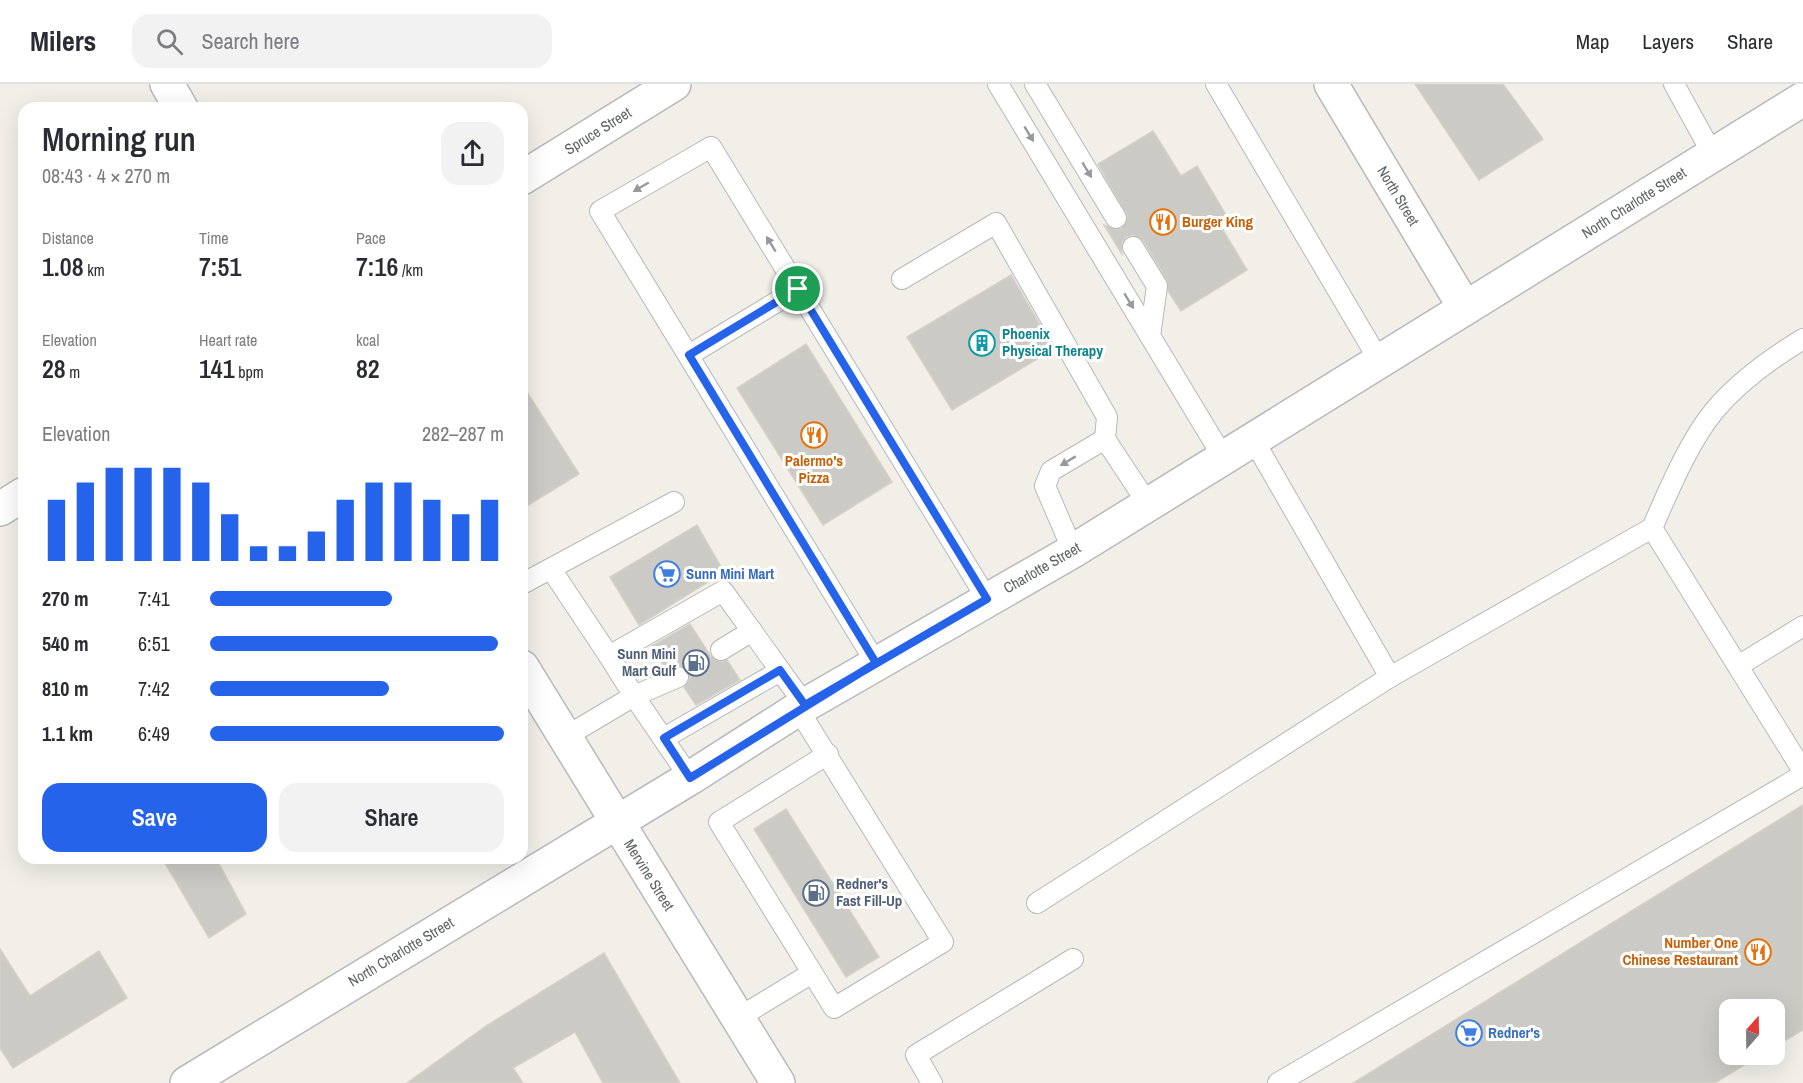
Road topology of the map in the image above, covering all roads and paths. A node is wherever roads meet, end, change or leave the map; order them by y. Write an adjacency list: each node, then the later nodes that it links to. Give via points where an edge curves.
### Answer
1 (167, 84): 9 (main road)
2 (674, 84): 11 (main road, Spruce Street)
3 (998, 84): 17 (lane, one-way to 17)
4 (1035, 84): 12 (lane, one-way to 12)
5 (1216, 84): 20 (lane)
6 (1331, 84): 16 (main road, North Street)
7 (1674, 84): 10 (lane)
8 (1803, 99): 10 (main road, North Charlotte Street)
9 (178, 102)
10 (1713, 155): 16 (main road, North Charlotte Street)
11 (528, 174)
12 (1116, 218)
13 (1133, 248): 17 (lane, via 1157,286)
14 (902, 279): 21 (lane, via 996,223 1107,417)
15 (798, 289): 19 (lane); 19 (lane, one-way to 19, via 711,147 600,211); 32 (lane)
16 (1465, 308): 20 (main road, Charlotte Street)
17 (1150, 336): 23 (lane)
18 (1803, 339): 28 (lane, via 1762,364 1714,411 1676,475)
19 (689, 355): 37 (lane)
20 (1380, 362): 22 (main road, Charlotte Street)
21 (1105, 438): 26 (lane); 29 (lane, one-way to 29, via 1051,471 1045,486)
22 (1253, 439): 23 (main road, Charlotte Street); 42 (lane)
23 (1223, 457): 26 (main road, Charlotte Street)
24 (18, 498): 27 (main road)
25 (674, 502): 30 (lane)
26 (1148, 504): 29 (main road, Charlotte Street)
27 (0, 509)
28 (1652, 528): 38 (lane); 42 (lane)
29 (1073, 551): 32 (main road, Charlotte Street)
30 (551, 569): 31 (lane); 36 (lane)
31 (528, 581)
32 (987, 599): 37 (main road, Charlotte Street)
33 (1803, 626): 38 (lane)
34 (752, 631): 35 (lane); 36 (lane, via 723,591); 39 (lane)
35 (721, 650)
36 (609, 656): 43 (lane)
37 (876, 663): 44 (main road, Charlotte Street)
38 (1738, 666): 48 (lane)
39 (780, 670): 44 (lane); 46 (lane)
40 (528, 676): 45 (main road, Mervine Street)
41 (678, 677): 43 (lane)
42 (1390, 677): 51 (lane)
43 (634, 696): 45 (lane); 46 (lane)
44 (801, 707): 47 (lane); 49 (main road, Charlotte Street)
45 (565, 737): 50 (main road, Mervine Street)
46 (664, 738): 49 (lane)
47 (828, 754): 53 (lane, via 719,822); 53 (lane, via 943,942 834,1008)
48 (1803, 773): 58 (lane)
49 (690, 778): 50 (main road, Charlotte Street)
50 (616, 821): 54 (main road, Mervine Street); 55 (main road, North Charlotte Street)
51 (1037, 903)
52 (1073, 959): 57 (lane, via 916,1055)
53 (812, 973): 54 (lane)
54 (738, 1018): 56 (main road, Mervine Street)
55 (186, 1083)
56 (778, 1083)
57 (932, 1083)
58 (1278, 1083)

